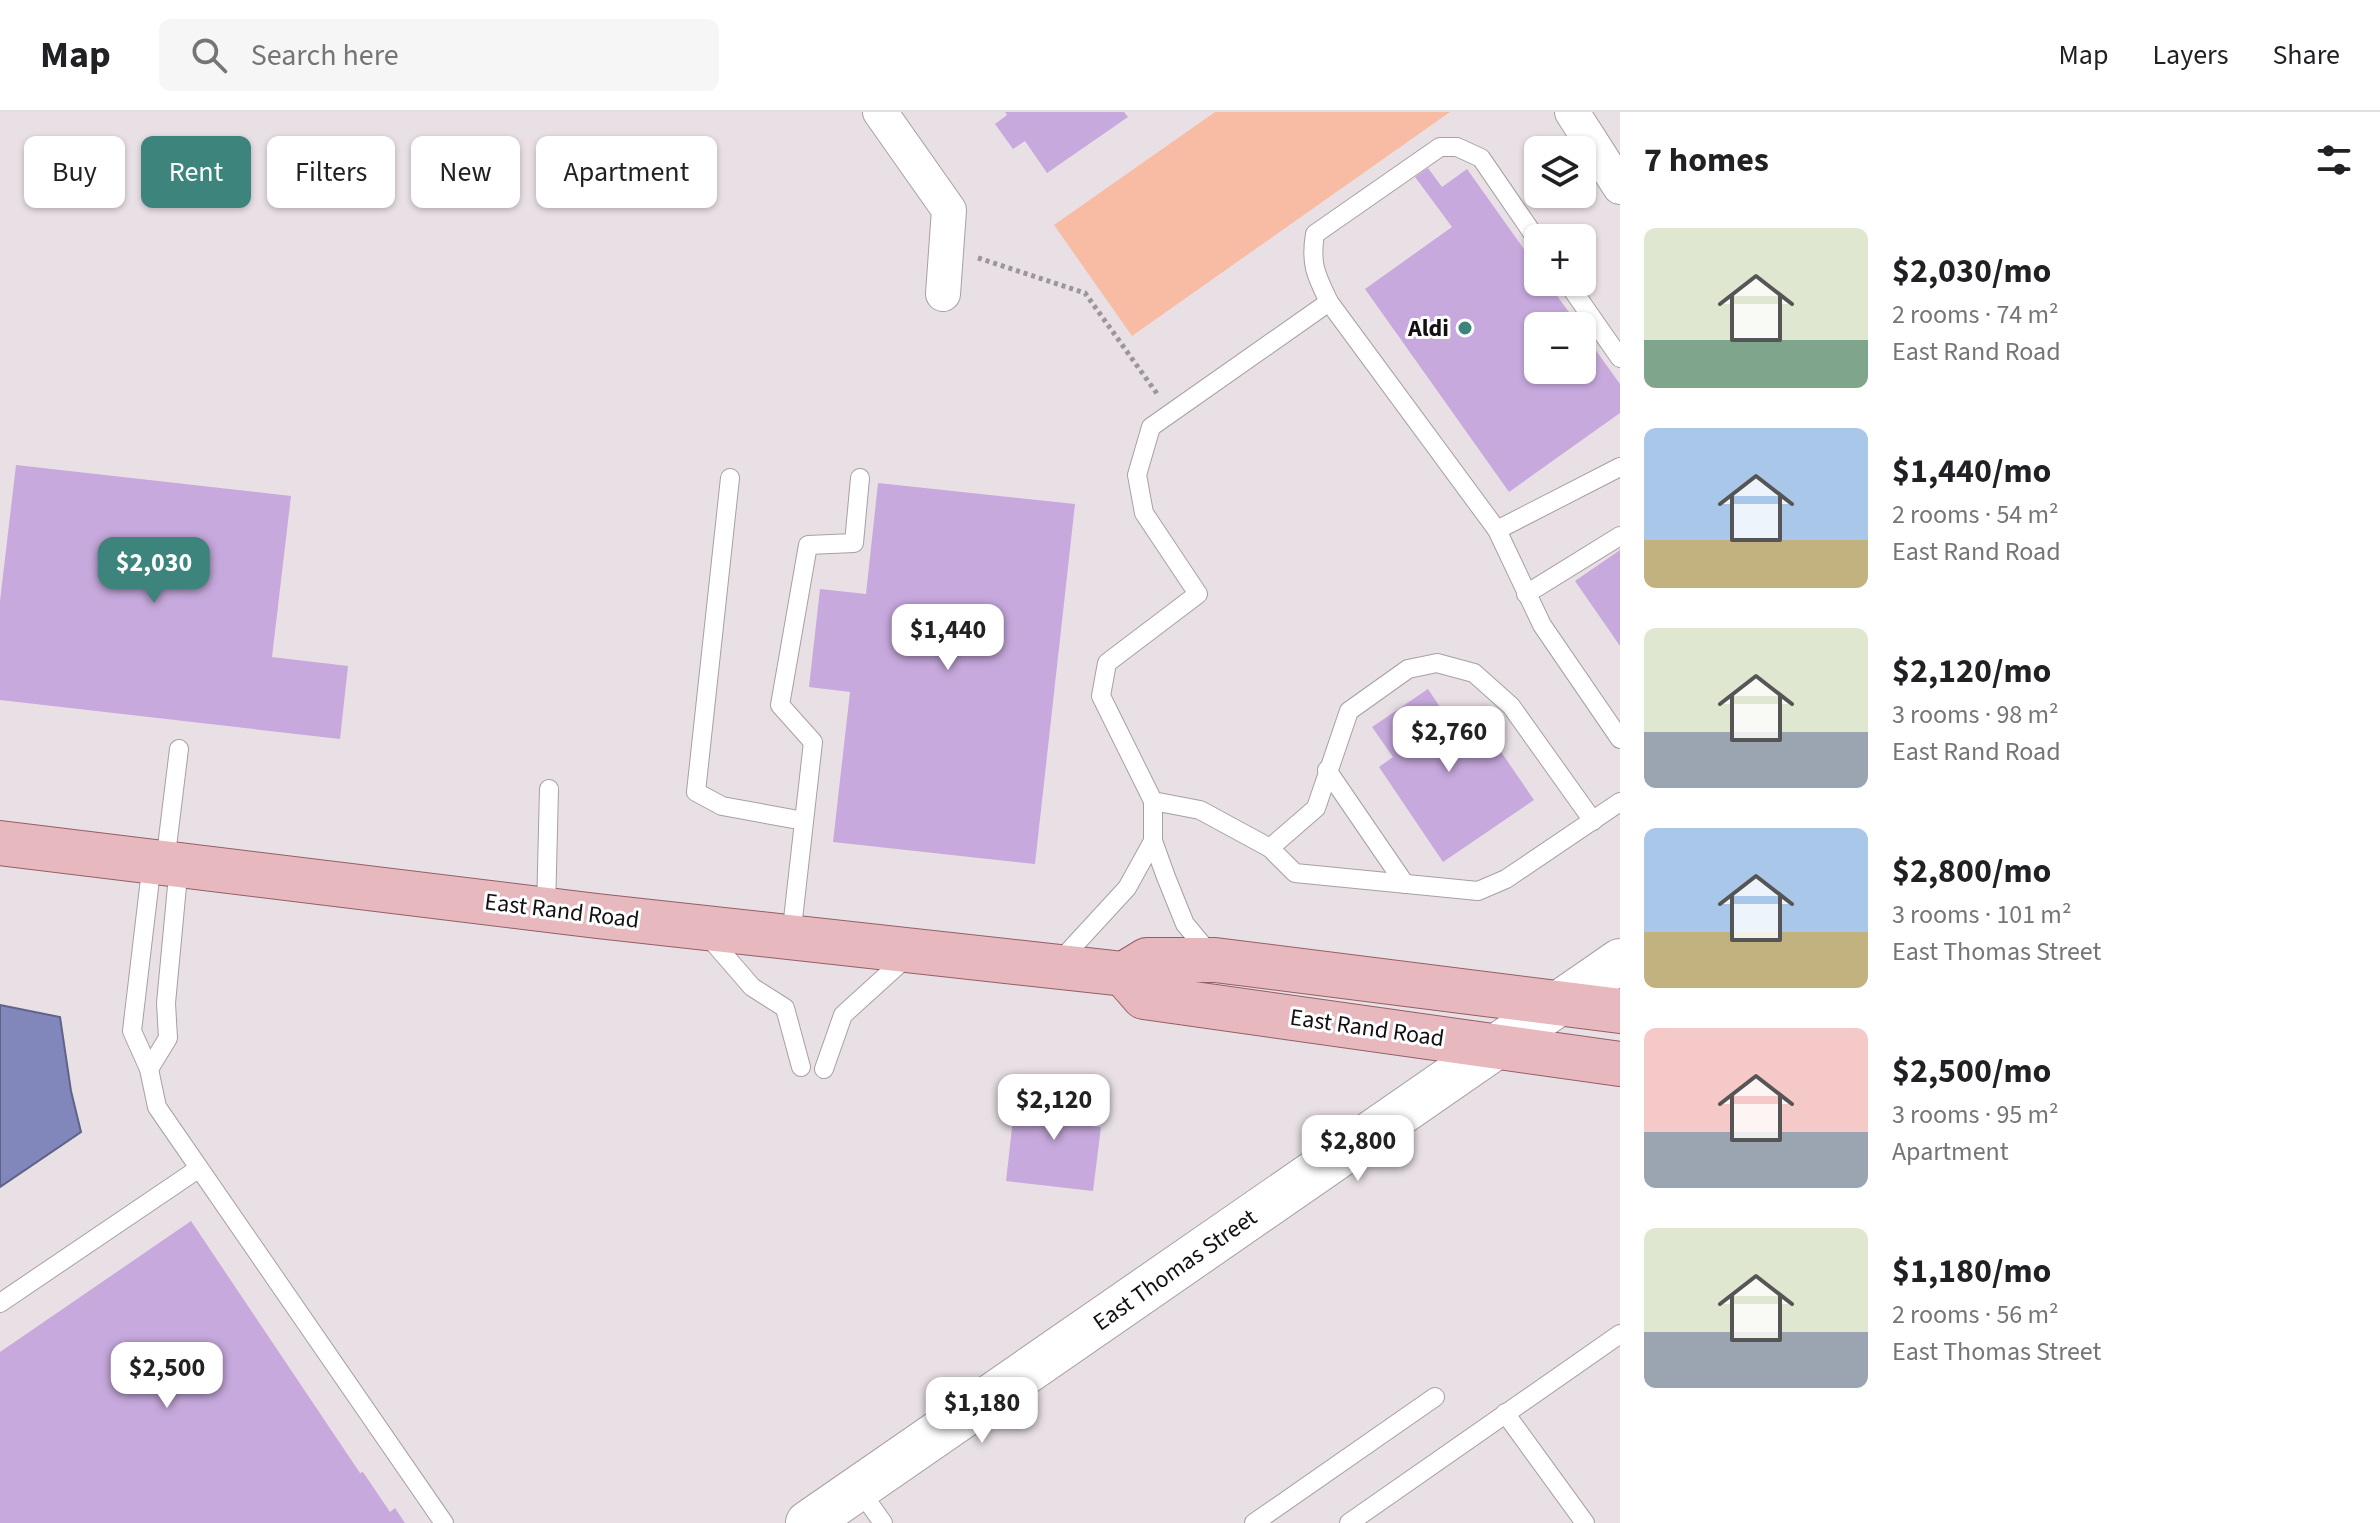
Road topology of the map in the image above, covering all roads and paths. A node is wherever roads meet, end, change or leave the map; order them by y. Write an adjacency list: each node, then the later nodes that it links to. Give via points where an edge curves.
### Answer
1 (880, 112): 5 (street, via 949,210)
2 (1572, 112): 3 (street)
3 (1620, 187)
4 (1526, 224): 8 (lane, via 1481,158 1457,147 1440,147 1315,234 1312,256)
5 (946, 248): 6 (street); 10 (path, via 1085,293)
6 (943, 294)
7 (1577, 296): 9 (lane)
8 (1329, 302): 10 (lane); 14 (lane)
9 (1620, 358)
10 (1171, 413): 21 (lane, via 1151,427 1137,475 1144,513 1198,594 1107,663 1101,696)
11 (1620, 467): 14 (lane)
12 (730, 478): 23 (lane, via 696,792 722,806)
13 (860, 478): 23 (lane, via 854,543 808,545 780,705 813,742)
14 (1497, 530): 16 (lane)
15 (1620, 536): 16 (lane)
16 (1526, 594): 17 (lane)
17 (1620, 739)
18 (179, 749): 28 (lane)
19 (1327, 770): 24 (lane, via 1349,711 1408,669 1437,663 1474,673 1511,706); 27 (lane, via 1316,808); 29 (lane)
20 (549, 789): 30 (lane)
21 (1153, 801): 25 (lane); 27 (lane, via 1200,810)
22 (1620, 802): 24 (lane)
23 (804, 821): 32 (lane)
24 (1593, 821): 29 (lane, via 1506,879 1478,891)
25 (1153, 841): 34 (lane, via 1185,924); 36 (lane, via 1127,888)
26 (0, 843): 28 (main road, East Rand Road)
27 (1270, 848): 29 (lane, via 1295,873)
28 (165, 863): 30 (main road, East Rand Road); 43 (lane, via 168,1038); 43 (lane, via 132,1031)
29 (1405, 884)
30 (546, 910): 31 (main road, East Rand Road)
31 (700, 927): 32 (main road, East Rand Road); 42 (lane, via 752,987 785,1008)
32 (791, 937): 33 (main road, East Rand Road)
33 (915, 950): 36 (main road, East Rand Road); 44 (lane, via 843,1015)
34 (1215, 960): 37 (main road, East Rand Road, via 1147,960); 38 (main road, East Rand Road)
35 (1620, 961): 38 (street, East Thomas Street)
36 (1054, 966): 37 (main road, East Rand Road)
37 (1124, 974): 40 (main road, East Rand Road, via 1144,997)
38 (1559, 1002): 39 (main road, East Rand Road); 40 (street, East Thomas Street)
39 (1620, 1011)
40 (1495, 1047): 41 (main road, East Rand Road); 50 (street, East Thomas Street)
41 (1620, 1064)
42 (801, 1067)
43 (149, 1069): 45 (lane, via 157,1107)
44 (824, 1069)
45 (198, 1169): 46 (lane); 51 (lane)
46 (0, 1303)
47 (1620, 1334): 49 (lane)
48 (1435, 1397): 53 (lane)
49 (1505, 1413): 54 (lane); 55 (lane)
50 (871, 1506): 52 (street, East Thomas Street)
51 (444, 1523)
52 (808, 1523)
53 (1254, 1523)
54 (1349, 1523)
55 (1585, 1523)

